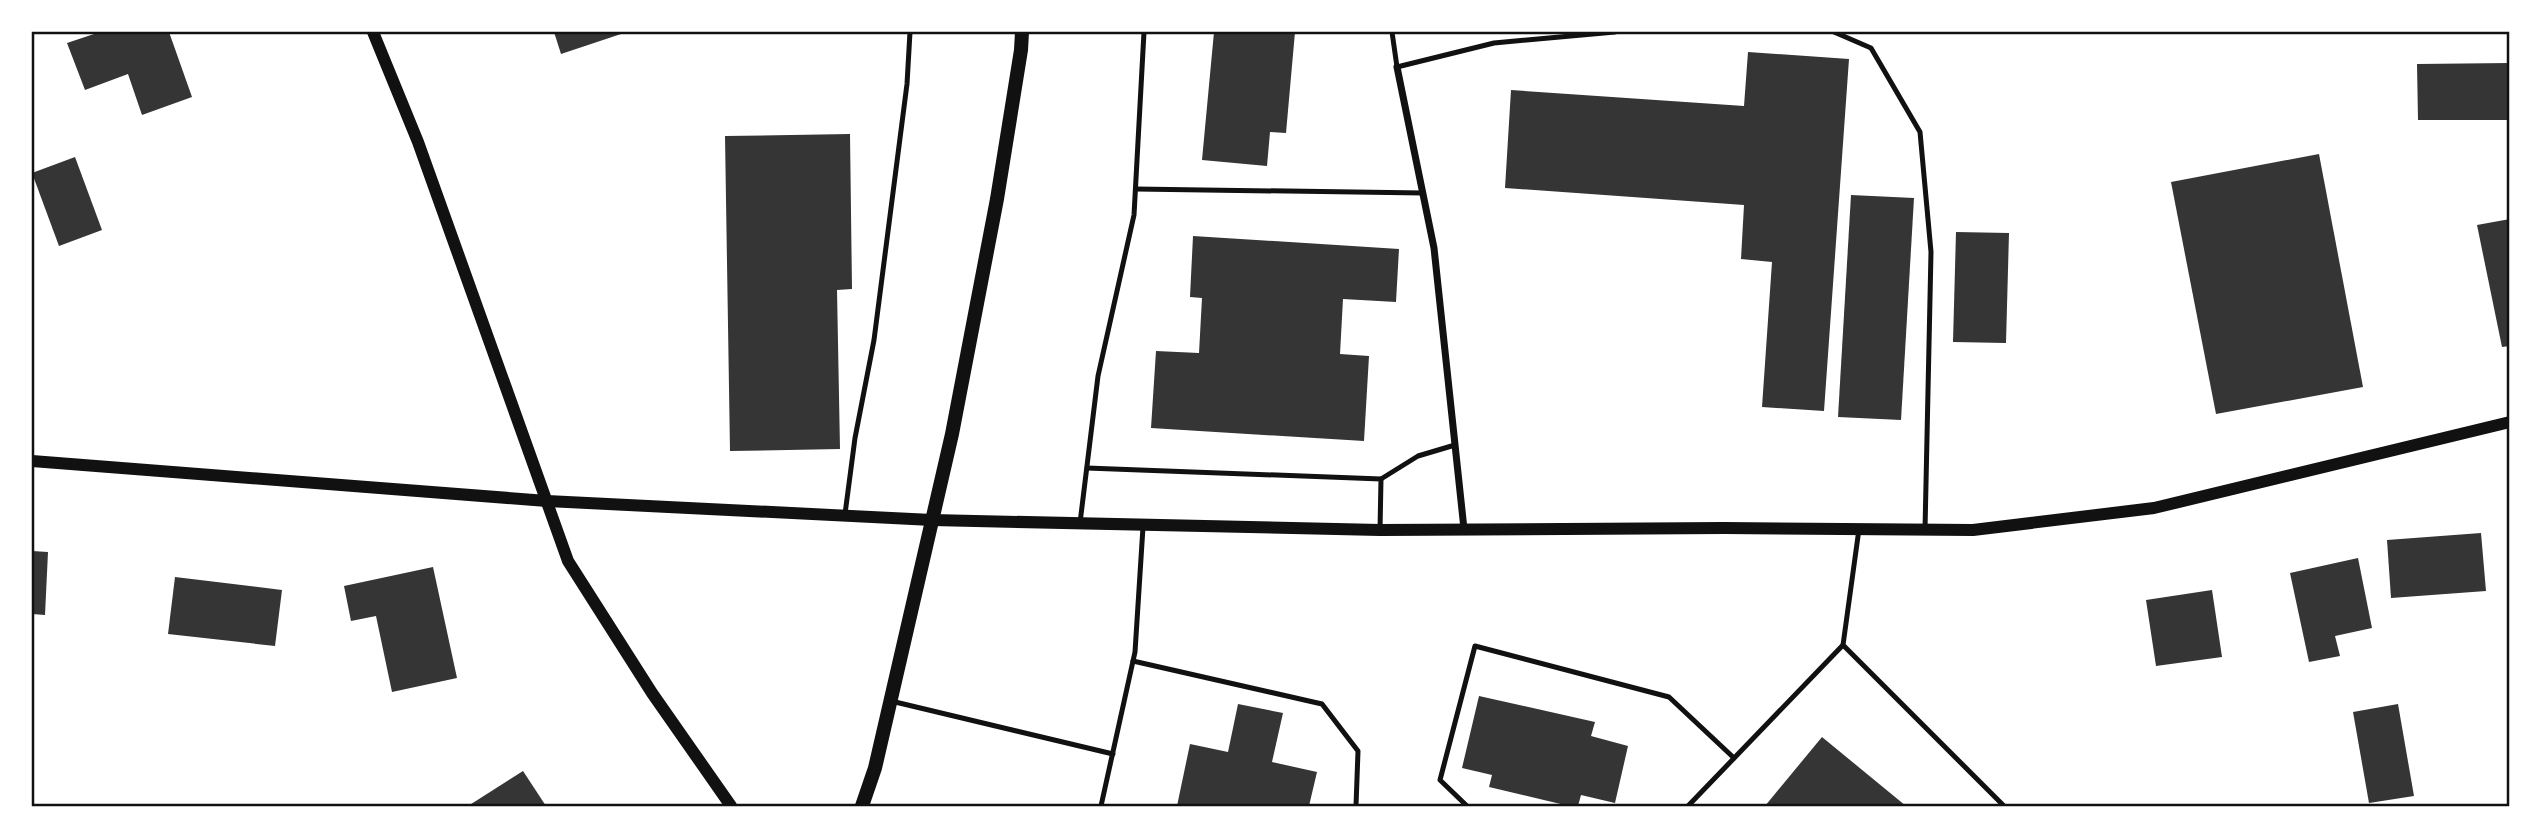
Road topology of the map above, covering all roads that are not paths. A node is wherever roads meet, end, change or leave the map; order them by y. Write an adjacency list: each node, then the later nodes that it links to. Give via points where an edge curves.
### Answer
1 (373, 32): 16 (street, via 418,142)
2 (909, 32): 17 (lane, via 907,84 874,340)
3 (1022, 32): 18 (main road, via 998,199)
4 (1144, 32): 9 (lane)
5 (1392, 32): 8 (lane)
6 (1615, 32): 8 (lane, via 1494,43)
7 (1834, 32): 24 (lane, via 1871,48 1920,132 1931,252)
8 (1397, 67): 10 (street)
9 (1136, 189): 10 (lane); 14 (lane, via 1135,215 1098,376)
10 (1423, 193): 12 (street, via 1434,248)
11 (2510, 422): 24 (street, via 2154,508 1973,530)
12 (1455, 445): 15 (lane, via 1418,457); 22 (street)
13 (32, 461): 16 (street)
14 (1087, 468): 15 (lane); 19 (lane)
15 (1381, 479): 23 (lane)
16 (547, 501): 17 (street); 30 (street, via 568,561)
17 (845, 515): 18 (street)
18 (932, 520): 19 (street); 27 (main road)
19 (1080, 523): 20 (street)
20 (1143, 524): 23 (street); 26 (lane)
21 (1859, 528): 22 (street); 24 (street); 25 (lane)
22 (1464, 529): 23 (street)
23 (1380, 530)
24 (1925, 530)
25 (1843, 646): 29 (lane); 36 (lane)
26 (1133, 661): 28 (lane); 33 (lane, via 1322,704 1358,751)
27 (891, 701): 28 (lane); 31 (main road)
28 (1113, 754): 32 (lane)
29 (1734, 758): 34 (lane, via 1669,697 1475,646 1440,780); 35 (lane)
30 (731, 807)
31 (862, 807)
32 (1101, 807)
33 (1356, 807)
34 (1466, 807)
35 (1688, 807)
36 (2004, 807)

